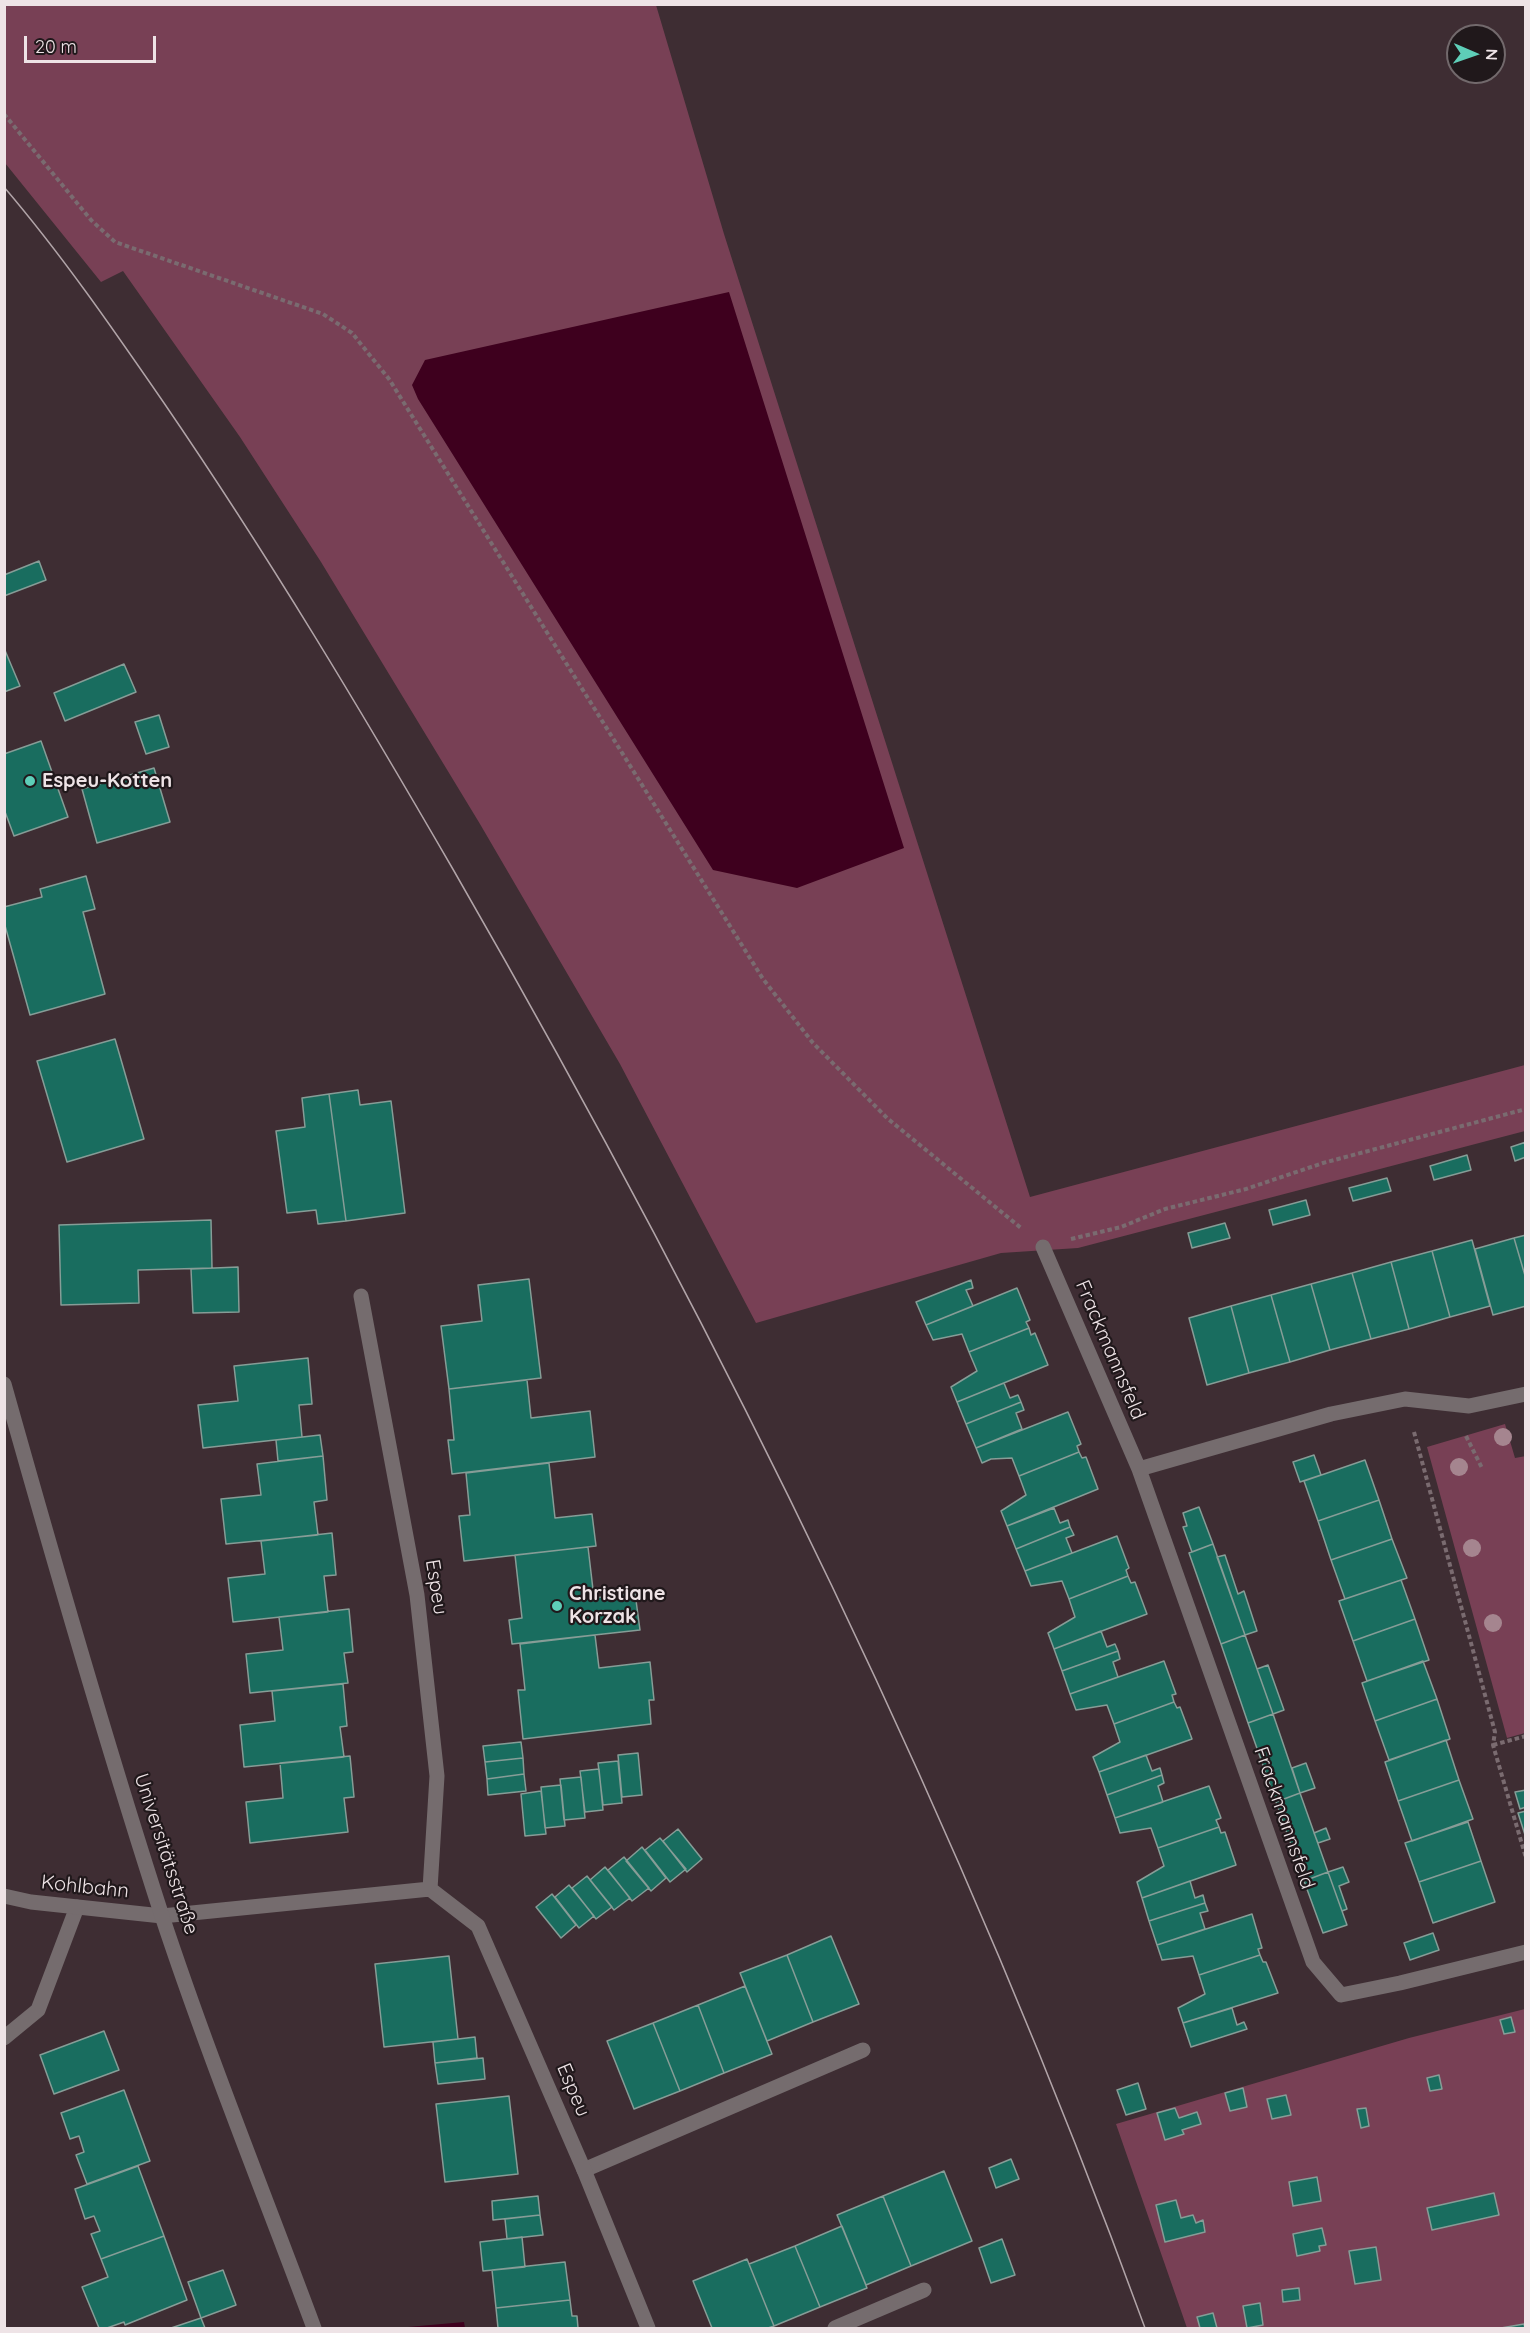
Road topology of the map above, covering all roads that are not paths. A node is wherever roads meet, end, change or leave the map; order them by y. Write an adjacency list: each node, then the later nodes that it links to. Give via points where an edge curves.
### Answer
1 (1042, 1247): 5 (street, Frackmannsfeld)
2 (361, 1296): 6 (street, Espeu, via 417,1595 436,1776)
3 (4, 1384): 9 (street, Universitätsstraße, via 67,1608)
4 (1526, 1394): 5 (street, via 1469,1406 1405,1399 1330,1414)
5 (1139, 1469): 10 (street, Frackmannsfeld, via 1313,1962 1341,1995)
6 (430, 1889): 9 (street); 13 (street, Espeu, via 478,1926)
7 (4, 1896): 8 (street, Kohlbahn)
8 (77, 1907): 9 (street, Kohlbahn); 11 (street, via 38,2010)
9 (162, 1916): 15 (street, Universitätsstraße)
10 (1526, 1952)
11 (4, 2038)
12 (863, 2050): 13 (street)
13 (584, 2170): 16 (street, Espeu)
14 (924, 2290): 17 (street)
15 (314, 2328)
16 (648, 2328)
17 (835, 2328)

